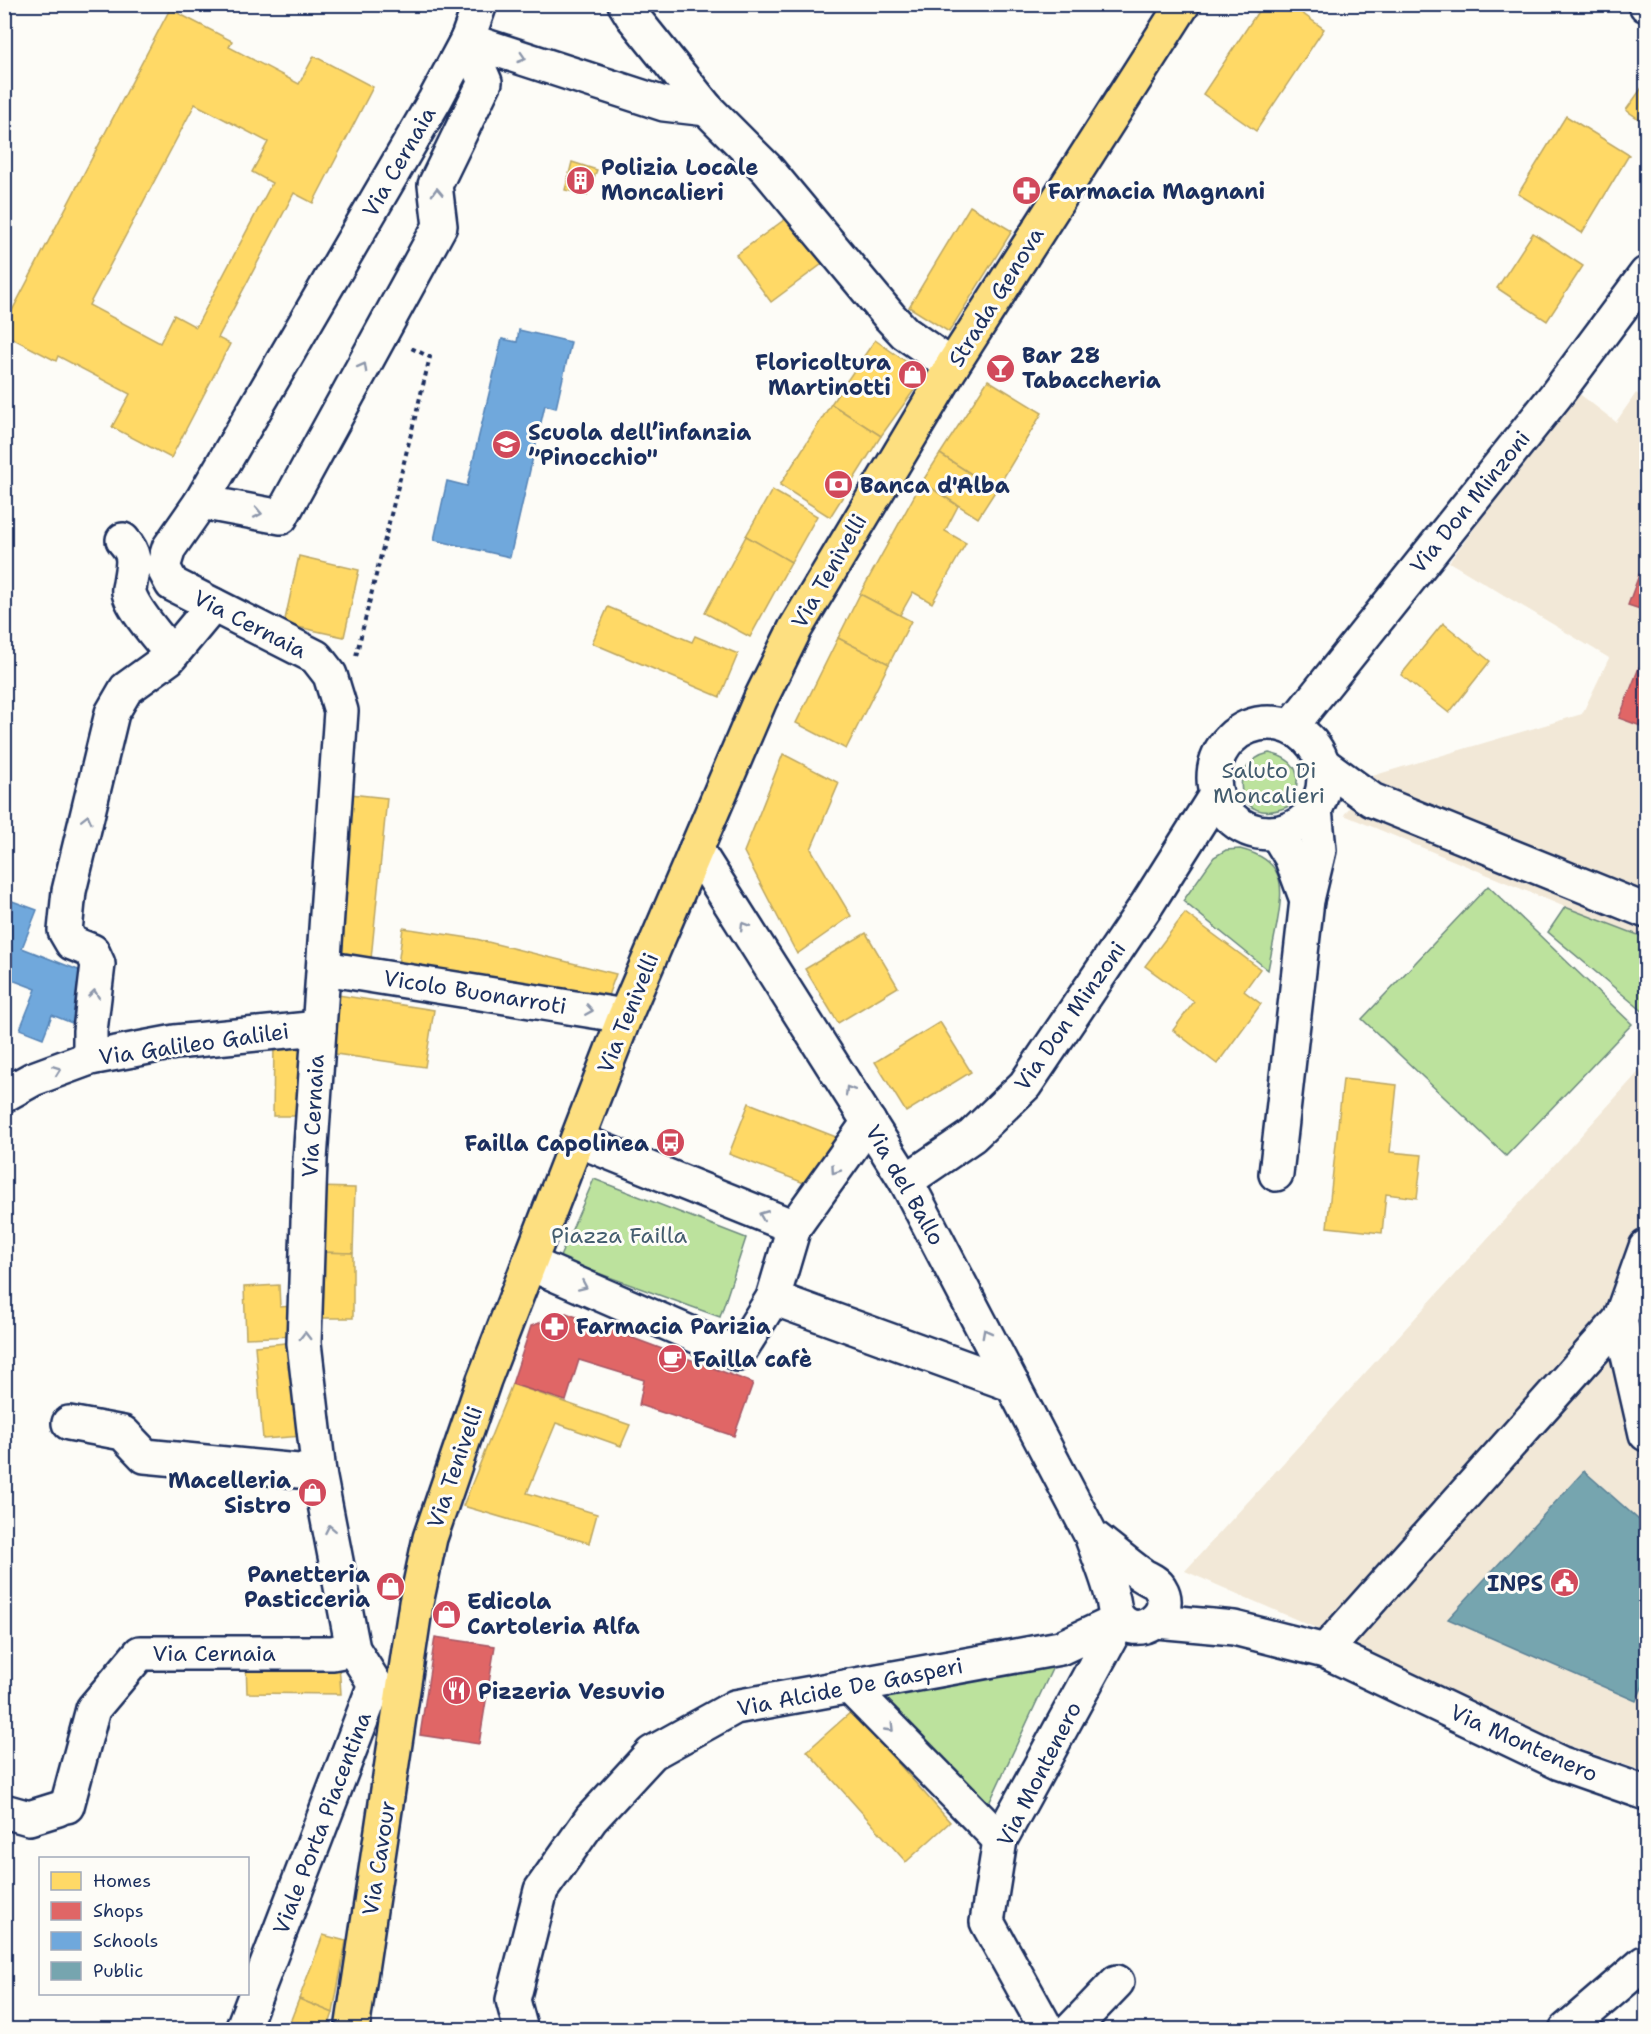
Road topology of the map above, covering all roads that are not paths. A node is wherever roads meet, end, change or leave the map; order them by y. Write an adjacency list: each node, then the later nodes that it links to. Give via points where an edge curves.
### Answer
1 (480, 4): 4 (street, Via Cernaia)
2 (625, 4): 5 (street)
3 (1184, 4): 7 (main road, Strada Genova)
4 (467, 40): 5 (street, one-way to 5, via 664,105); 8 (street, Via Cernaia); 8 (street, one-way to 4, via 281,517 440,226 435,185 485,82)
5 (707, 109): 7 (street, via 767,170 890,317)
6 (1647, 274): 12 (street, Via Don Minzoni)
7 (949, 372): 19 (main road, Via Tenivelli, via 795,629)
8 (201, 502): 10 (street, Via Cernaia, via 169,548 163,567 172,584)
9 (123, 540): 11 (street, via 134,557 129,592)
10 (213, 605): 11 (street); 23 (street, Via Cernaia, via 316,657 330,675 340,711)
11 (172, 652): 26 (street, one-way to 11, via 98,964 92,951 72,943 65,931 69,891 112,713 126,689)
12 (1291, 727): 13 (street, via 1305,736); 14 (street, via 1274,723 1256,725 1232,738 1217,759 1213,777)
13 (1323, 764): 15 (street); 16 (street, via 1323,790)
14 (1216, 795): 17 (street, via 1229,818); 20 (street, Via Don Minzoni)
15 (1372, 800): 16 (street); 22 (street)
16 (1317, 806): 18 (street, via 1305,821); 21 (street, via 1319,850)
17 (1240, 826): 18 (street); 20 (street)
18 (1276, 834): 21 (street, via 1291,857)
19 (696, 849): 24 (main road, Via Tenivelli); 28 (street, Via del Ballo, one-way to 19)
20 (1181, 852): 31 (street, Via Don Minzoni, via 1025,1085 972,1136)
21 (1307, 900): 30 (street)
22 (1647, 911)
23 (324, 968): 24 (street, Vicolo Buonarroti, one-way to 24); 25 (street, Via Cernaia)
24 (626, 1016): 29 (main road, Via Tenivelli)
25 (319, 1028): 26 (street, Via Galileo Galilei); 40 (street, Via Cernaia, one-way to 25, via 304,1343)
26 (89, 1055): 27 (street, Via Galileo Galilei, one-way to 26)
27 (4, 1095)
28 (869, 1122): 31 (street, Via del Ballo); 32 (street, one-way to 32)
29 (578, 1140): 32 (street, one-way to 29); 34 (main road, Via Tenivelli)
30 (1276, 1174)
31 (906, 1181): 37 (street, Via del Ballo, one-way to 31)
32 (794, 1227): 35 (street)
33 (1647, 1247): 36 (street)
34 (529, 1263): 35 (street, one-way to 35, via 738,1354); 46 (main road, Via Tenivelli, via 430,1538 416,1603)
35 (773, 1298): 37 (street)
36 (1620, 1320): 39 (street); 45 (street)
37 (1013, 1385): 41 (street, Via del Ballo)
38 (69, 1423): 40 (street, via 123,1433 145,1456)
39 (1647, 1434)
40 (319, 1473): 44 (street, Via Cernaia, one-way to 40)
41 (1091, 1535): 42 (street); 43 (street, Via del Ballo)
42 (1154, 1596): 43 (street, via 1131,1577 1119,1584); 43 (street, via 1146,1627 1135,1628); 45 (street, Via Montenero, via 1234,1628)
43 (1116, 1609): 47 (street, Via Alcide De Gasperi, via 1060,1648); 50 (street, Via Montenero)
44 (353, 1649): 46 (street, Via Cernaia); 49 (street, Via Cernaia, via 332,1653 140,1653 93,1709 62,1807 29,1818)
45 (1325, 1651): 48 (street, Via Montenero, via 1560,1763)
46 (390, 1686): 53 (street, Viale Porta Piacentina); 54 (main road, Via Cavour)
47 (849, 1686): 50 (street, one-way to 50); 55 (street, Via Alcide De Gasperi, via 735,1707 652,1753 591,1819 541,1890 513,2001)
48 (1647, 1793)
49 (4, 1811)
50 (1000, 1840): 56 (street, Via Montenero, via 987,1922)
51 (1644, 1963): 58 (street)
52 (1117, 1982): 57 (street)
53 (242, 2030)
54 (352, 2030)
55 (522, 2030)
56 (1047, 2030)
57 (1071, 2030)
58 (1566, 2030)

